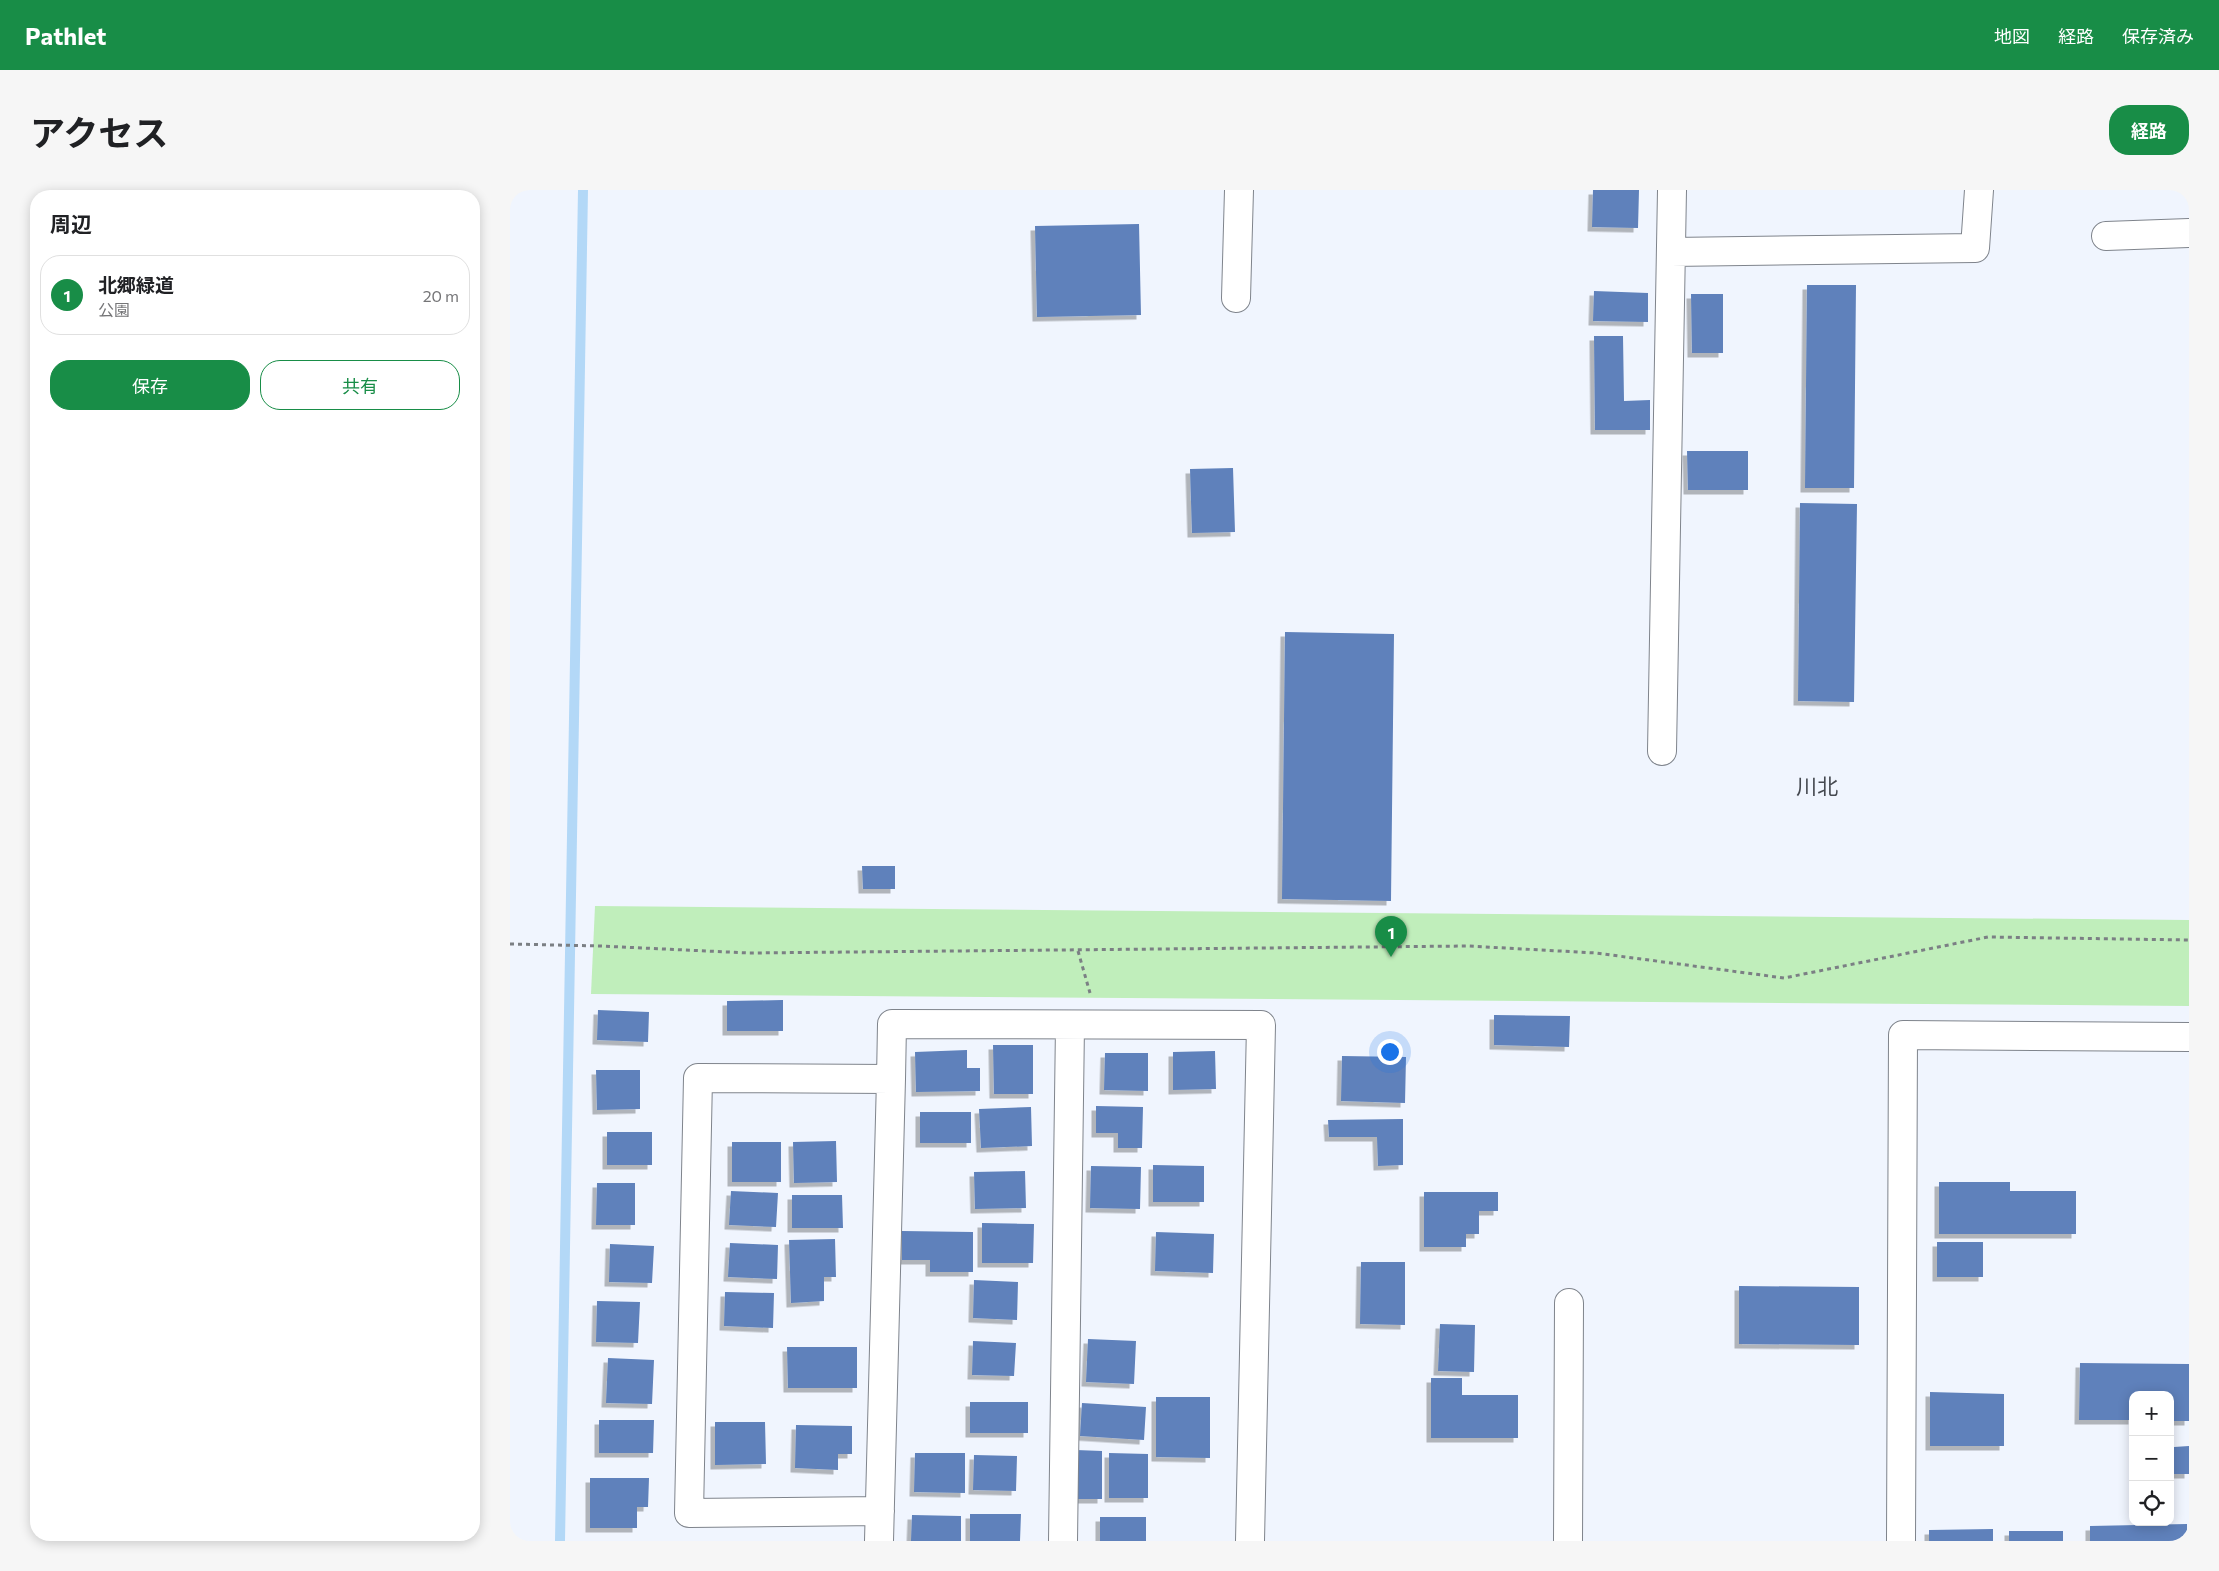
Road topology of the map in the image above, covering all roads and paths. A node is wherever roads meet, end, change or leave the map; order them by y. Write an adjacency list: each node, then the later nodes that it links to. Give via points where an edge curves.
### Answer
1 (1239, 190): 7 (street)
2 (1672, 190): 6 (street)
3 (1979, 190): 6 (street, via 1975,248)
4 (2189, 233): 5 (street)
5 (2106, 236)
6 (1671, 252): 8 (street)
7 (1236, 298)
8 (1662, 751)
9 (2189, 940): 11 (path, via 1988,937 1784,978 1596,953 1468,946)
10 (510, 944): 11 (path, via 749,953)
11 (1078, 950): 13 (path)
12 (1070, 1024): 13 (street); 15 (street, via 892,1024); 19 (street)
13 (1099, 1025): 20 (street, via 1262,1025)
14 (2189, 1037): 22 (street, via 1902,1035)
15 (891, 1079): 17 (street); 17 (street, via 698,1078 689,1513)
16 (1569, 1302): 21 (street)
17 (880, 1512): 18 (street)
18 (880, 1541)
19 (1063, 1541)
20 (1250, 1541)
21 (1568, 1541)
22 (1901, 1541)

